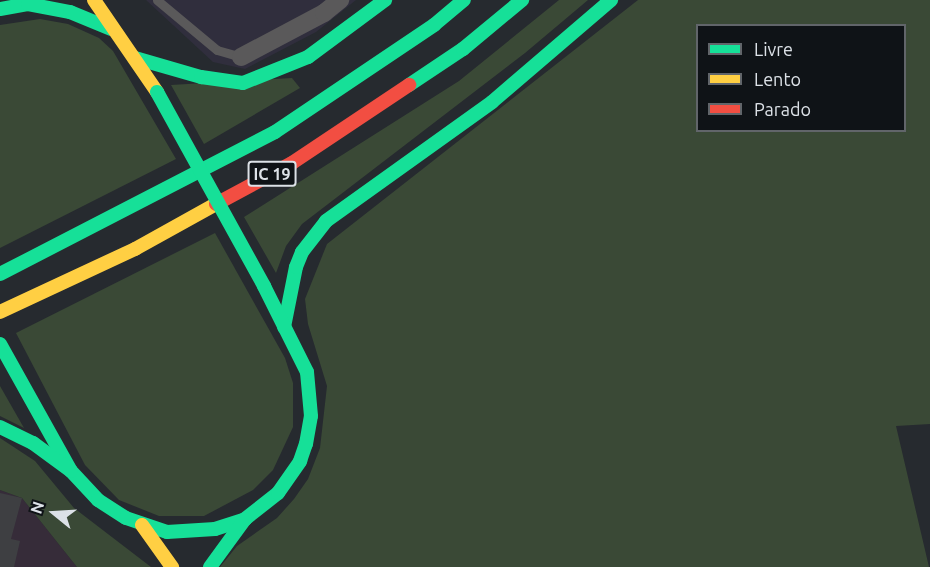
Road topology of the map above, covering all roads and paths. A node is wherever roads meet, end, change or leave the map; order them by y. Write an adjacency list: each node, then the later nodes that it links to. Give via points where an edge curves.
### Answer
1 (94, 0): 9 (main road)
2 (157, 0): 10 (lane, via 217,50)
3 (340, 0): 10 (street, via 324,13)
4 (385, 0): 11 (main road, via 308,57 243,83 201,77)
5 (464, 0): 12 (main road, IC 19, via 434,25 275,132)
6 (522, 0): 13 (main road, IC 19, via 463,49 292,163 135,249)
7 (611, 0): 14 (main road, via 492,102 326,221 299,260)
8 (0, 9): 9 (main road, via 28,4 70,12)
9 (111, 29): 11 (main road)
10 (241, 57)
11 (135, 58): 14 (main road, bridge, via 158,92)
12 (0, 274)
13 (0, 312)
14 (284, 327): 18 (main road, via 307,372 311,416 306,444 300,461 278,493)
15 (0, 344): 17 (main road)
16 (0, 427): 17 (main road, via 33,443)
17 (71, 471): 19 (main road, via 113,512)
18 (244, 519): 19 (main road, via 186,533); 21 (main road)
19 (142, 525): 20 (main road)
20 (172, 567)
21 (210, 567)

